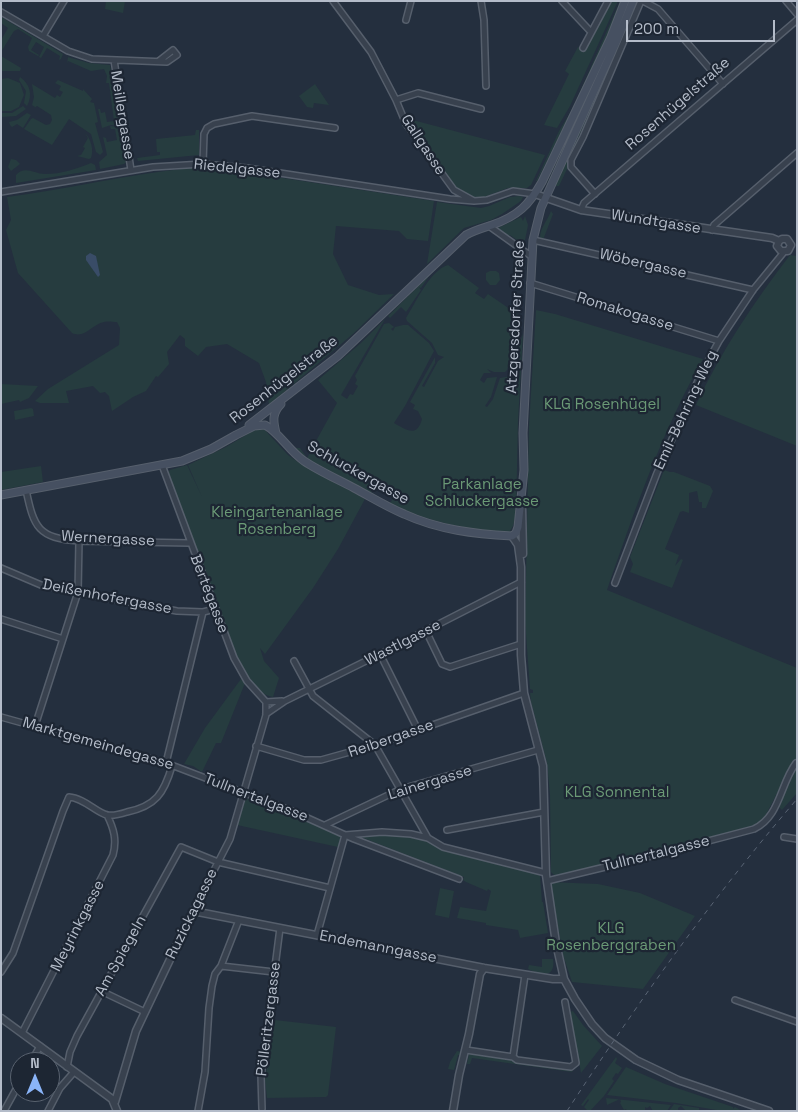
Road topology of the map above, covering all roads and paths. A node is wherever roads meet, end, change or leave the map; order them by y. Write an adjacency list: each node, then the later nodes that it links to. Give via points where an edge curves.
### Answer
1 (64, 1): 16 (street)
2 (333, 1): 22 (street, Gallgasse, via 371,52)
3 (411, 1): 13 (street)
4 (480, 1): 21 (street, via 484,20)
5 (562, 1): 15 (street)
6 (608, 1): 15 (street)
7 (625, 1): 30 (main road, via 611,37)
8 (633, 1): 32 (main road, Atzgersdorfer Straße)
9 (642, 1): 20 (street, via 658,9); 31 (street, via 571,160 571,167)
10 (786, 1): 12 (street)
11 (1, 12): 16 (street)
12 (797, 14)
13 (406, 20)
14 (797, 20): 20 (street, Rosenhügelstraße)
15 (591, 32): 17 (street)
16 (43, 36): 18 (street, via 79,56)
17 (583, 48)
18 (114, 60): 19 (street); 27 (street, Meillergasse)
19 (159, 61)
20 (722, 84): 31 (street, Rosenhügelstraße)
21 (486, 86)
22 (396, 100): 23 (street, via 418,93); 28 (street, Gallgasse, via 406,124)
23 (481, 109)
24 (334, 128): 26 (street, via 252,116 214,124 204,135)
25 (797, 153): 37 (street)
26 (203, 164): 27 (street, Riedelgasse); 33 (street, Riedelgasse)
27 (130, 170): 29 (street, Riedelgasse)
28 (450, 186): 33 (street); 34 (street, Gallgasse, via 460,195)
29 (1, 192)
30 (535, 194): 32 (street, Wundtgasse); 34 (street, via 513,191 487,200); 36 (main road, Rosenhügelstraße, via 514,215)
31 (595, 194): 35 (street, Rosenhügelstraße)
32 (546, 198): 35 (street, Wundtgasse); 38 (main road, Atzgersdorfer Straße)
33 (450, 199): 34 (street, Riedelgasse)
34 (474, 200)
35 (581, 210): 37 (street, Wundtgasse)
36 (489, 226): 42 (street); 46 (main road, Rosenhügelstraße, via 473,230 458,241 359,338)
37 (712, 230): 39 (street, Wundtgasse)
38 (533, 240): 42 (main road, Atzgersdorfer Straße); 44 (street, Wöbergasse)
39 (779, 241): 40 (street, via 785,238); 41 (street, via 778,248)
40 (794, 244): 41 (street)
41 (784, 252): 44 (street, Emil-Behring-Weg)
42 (531, 256): 43 (main road, Atzgersdorfer Straße)
43 (530, 283): 45 (street, Romakogasse); 52 (main road, Atzgersdorfer Straße)
44 (753, 290): 45 (street, Emil-Behring-Weg)
45 (719, 341): 59 (street, Emil-Behring-Weg, via 657,473)
46 (308, 381): 47 (main road, via 277,408 273,418); 48 (main road, Rosenhügelstraße)
47 (276, 433): 48 (main road, via 260,424); 53 (main road, Schluckergasse, via 287,448 307,463 404,514 436,526)
48 (234, 436): 49 (main road, Rosenhügelstraße, via 199,454)
49 (162, 465): 50 (main road, Rosenhügelstraße); 55 (street, Bertégasse)
50 (26, 490): 51 (main road, Rosenhügelstraße); 54 (street, Wernergasse, via 30,513 41,530 63,540)
51 (1, 495)
52 (521, 504): 53 (main road, Atzgersdorfer Straße, via 518,527); 56 (street, Atzgersdorfer Straße)
53 (512, 536): 56 (street, Atzgersdorfer Straße, via 518,545)
54 (79, 541): 55 (street, Wernergasse); 60 (street)
55 (190, 543): 61 (street, Bertégasse)
56 (521, 567): 58 (street, Atzgersdorfer Straße)
57 (1, 568): 60 (street, Deißenhofergasse, via 40,585)
58 (520, 582): 64 (street, Wastlgasse); 66 (street, Atzgersdorfer Straße)
59 (615, 583)
60 (78, 592): 62 (street, Deißenhofergasse, via 172,610); 65 (street)
61 (215, 609): 62 (street, Deißenhofergasse); 72 (street, Bertégasse, via 240,671)
62 (203, 612): 80 (street)
63 (1, 618): 65 (street)
64 (426, 631): 66 (street, via 442,664 450,667); 67 (street, Wastlgasse)
65 (63, 639): 75 (street)
66 (520, 644): 70 (street, Atzgersdorfer Straße)
67 (380, 654): 69 (street, Wastlgasse); 76 (street)
68 (294, 661): 69 (street)
69 (309, 690): 71 (street, Wastlgasse); 77 (street)
70 (524, 693): 76 (street, Reibergasse); 79 (street, Atzgersdorfer Straße)
71 (285, 701): 72 (street, Wastlgasse); 73 (street, Wastlgasse)
72 (266, 702): 73 (street)
73 (266, 715): 78 (street, Ruzickagasse)
74 (1, 717): 75 (street, Marktgemeindegasse)
75 (35, 726): 80 (street, Marktgemeindegasse)
76 (418, 730): 77 (street, Reibergasse)
77 (375, 744): 78 (street, Reibergasse, via 321,760 304,760); 84 (street)
78 (256, 746): 85 (street, Ruzickagasse)
79 (538, 750): 84 (street, Lainergasse); 86 (street, Atzgersdorfer Straße, via 543,766)
80 (166, 763): 82 (street, Marktgemeindegasse)
81 (796, 763): 97 (street, Tullnertalgasse, via 764,825)
82 (172, 766): 83 (street, Marktgemeindegasse); 87 (street, via 166,786 153,801 135,810)
83 (193, 774): 85 (street, Tullnertalgasse)
84 (401, 789): 88 (street, Lainergasse); 92 (street)
85 (244, 792): 88 (street, Tullnertalgasse); 94 (street, Ruzickagasse, via 230,839)
86 (544, 812): 89 (street); 95 (street, Atzgersdorfer Straße)
87 (107, 815): 105 (street, via 69,797 13,953); 115 (street, Meyrinkgasse, via 115,835 113,855)
88 (324, 825): 90 (street, Tullnertalgasse)
89 (447, 830)
90 (345, 835): 92 (street, via 382,832); 96 (street, Tullnertalgasse); 98 (street)
91 (784, 837): 93 (street)
92 (428, 838): 95 (street, via 443,847)
93 (797, 839)
94 (218, 862): 98 (street); 99 (street, Ruzickagasse); 109 (street, Am Spiegeln, via 181,847)
95 (546, 873): 97 (street, Atzgersdorfer Straße)
96 (459, 880)
97 (547, 880): 108 (street, Atzgersdorfer Straße)
98 (330, 888): 102 (street)
99 (193, 911): 100 (street, Endemanngasse); 112 (street, Ruzickagasse)
100 (239, 920): 101 (street, Endemanngasse); 103 (street)
101 (280, 928): 102 (street, Endemanngasse); 106 (street, Pölleritzergasse)
102 (317, 935): 104 (street, Endemanngasse)
103 (221, 966): 106 (street); 127 (street, via 210,996 205,1072)
104 (484, 968): 107 (street, Endemanngasse); 117 (street, via 480,974)
105 (1, 972)
106 (274, 972): 123 (street, Pölleritzergasse, via 261,1076)
107 (525, 975): 108 (street, Endemanngasse); 119 (street)
108 (564, 979): 129 (street, Atzgersdorfer Straße, via 592,1024 605,1038 636,1060 678,1080)
109 (102, 991): 112 (street); 120 (street, Am Spiegeln, via 73,1045)
110 (735, 1000): 114 (street)
111 (565, 1002): 119 (street, via 576,1063 570,1067)
112 (145, 1012): 122 (street, Ruzickagasse, via 133,1040)
113 (1, 1018): 115 (street)
114 (797, 1022)
115 (22, 1034): 116 (street)
116 (40, 1046): 118 (street); 120 (street)
117 (466, 1050): 119 (street); 128 (street)
118 (37, 1052)
119 (513, 1057)
120 (68, 1067): 121 (street)
121 (74, 1072): 122 (street); 124 (street, via 60,1088)
122 (115, 1102): 125 (street, Ruzickagasse); 126 (street)
123 (262, 1109)
124 (48, 1111)
125 (112, 1111)
126 (117, 1111)
127 (198, 1111)
128 (453, 1111)
129 (769, 1111)

